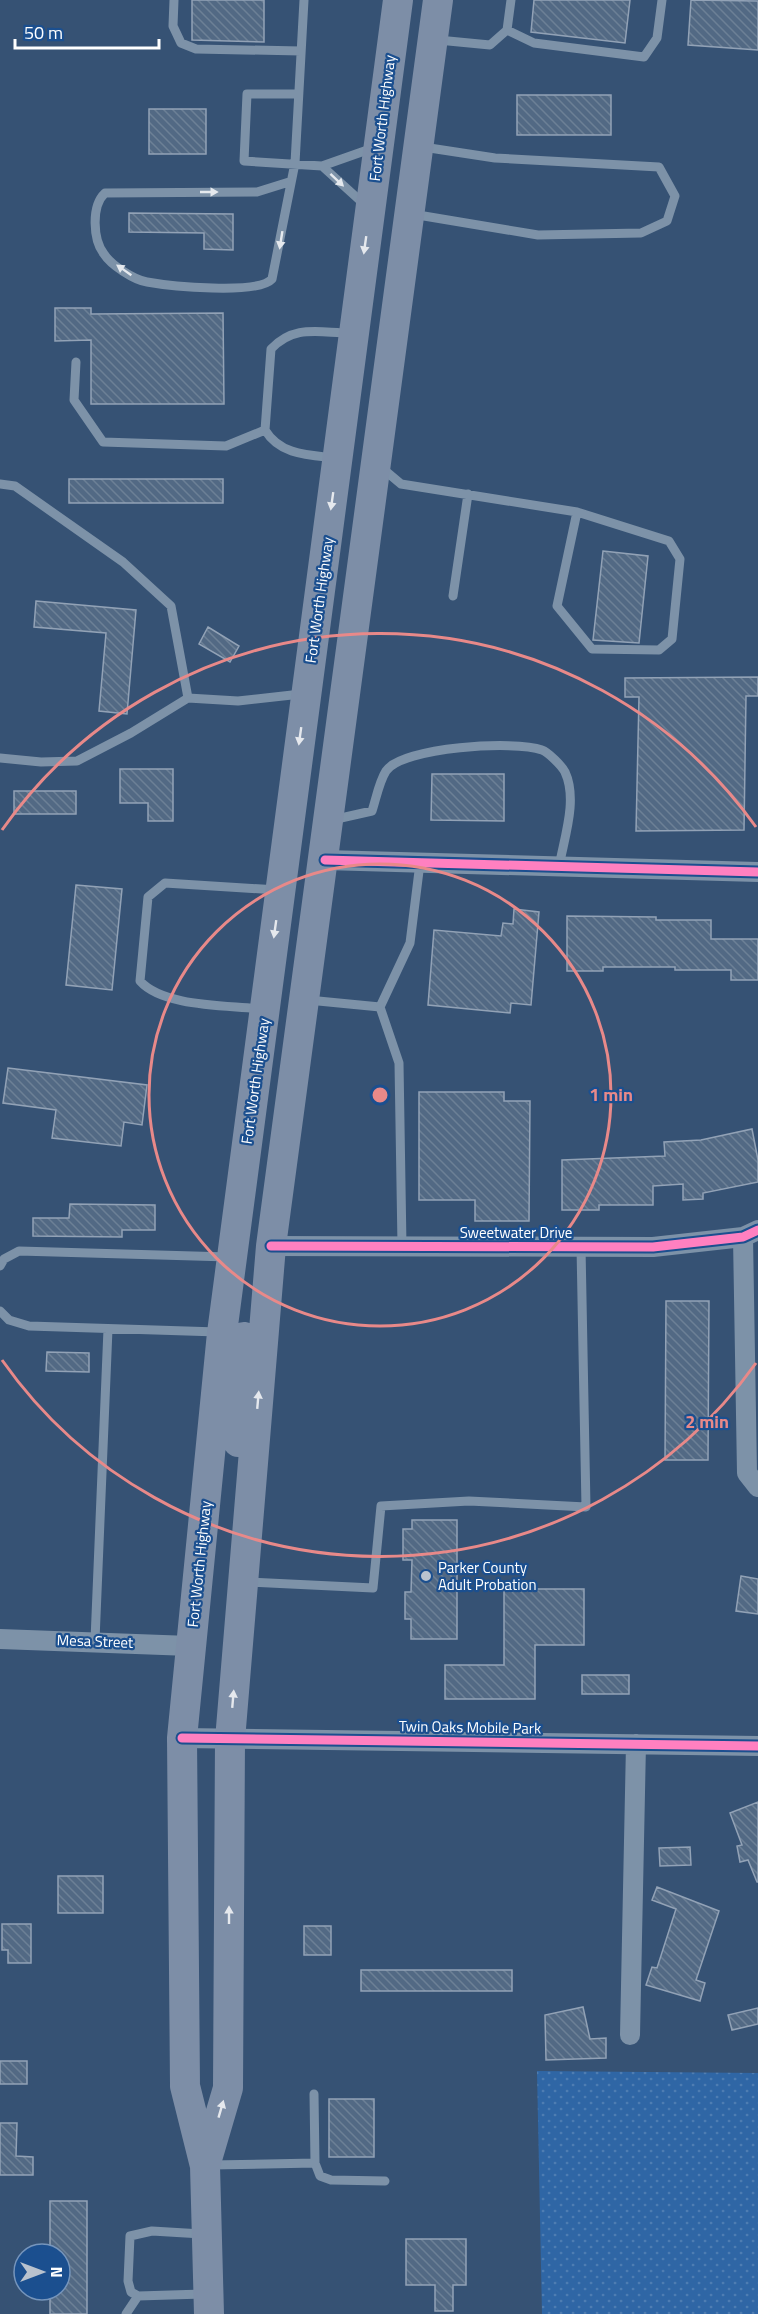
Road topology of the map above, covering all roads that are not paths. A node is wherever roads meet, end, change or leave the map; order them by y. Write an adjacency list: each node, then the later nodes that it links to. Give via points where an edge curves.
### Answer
1 (174, 0): 9 (lane, via 173,26 181,43 196,49)
2 (304, 0): 9 (lane)
3 (398, 0): 10 (main road, Fort Worth Highway)
4 (438, 0): 8 (main road, Fort Worth Highway)
5 (511, 0): 7 (lane)
6 (662, 0): 7 (lane, via 657,38 644,57 534,43)
7 (507, 30): 8 (lane, via 490,45)
8 (433, 39): 11 (main road, Fort Worth Highway)
9 (301, 51): 12 (lane)
10 (388, 70): 11 (main road); 13 (main road, Fort Worth Highway)
11 (429, 73): 14 (main road, Fort Worth Highway)
12 (298, 94): 15 (lane); 15 (lane, via 247,94 244,161)
13 (378, 146): 16 (lane); 18 (main road, Fort Worth Highway)
14 (419, 147): 19 (main road, Fort Worth Highway); 19 (lane, via 495,158 659,166 675,196 667,221 641,233 538,235)
15 (295, 163): 16 (lane); 17 (lane)
16 (322, 166): 18 (lane, one-way to 18)
17 (290, 182): 17 (lane, one-way to 17, via 275,274 268,284 196,288 140,281 105,257 100,247 97,207 105,193 257,192)
18 (370, 209): 20 (main road, Fort Worth Highway, one-way to 20)
19 (410, 213): 24 (main road, Fort Worth Highway)
20 (354, 333): 22 (lane, via 297,332 283,336 271,349); 23 (main road, Fort Worth Highway)
21 (76, 362): 22 (lane, via 74,400 103,442 226,446)
22 (265, 430): 23 (lane, via 283,448)
23 (337, 459): 24 (main road); 29 (main road, Fort Worth Highway, one-way to 29)
24 (378, 464): 26 (lane, via 401,484); 30 (main road, Fort Worth Highway)
25 (0, 484): 31 (lane, via 15,486 114,556 171,606)
26 (468, 495): 27 (lane); 28 (lane)
27 (577, 512): 27 (lane, via 669,541 680,560 672,639 659,650 592,649 557,606)
28 (453, 596)
29 (306, 693): 30 (main road); 31 (lane, via 238,700); 38 (main road, Fort Worth Highway, one-way to 38)
30 (344, 697): 33 (main road, Fort Worth Highway)
31 (189, 698): 32 (lane, via 77,761)
32 (0, 758)
33 (330, 820): 34 (main road, Fort Worth Highway); 36 (lane, via 372,810 386,770 402,760 429,752 507,745 543,750 564,771 571,799)
34 (325, 860): 35 (street); 39 (main road, Fort Worth Highway)
35 (420, 863): 36 (street); 40 (lane, via 410,944)
36 (559, 867): 37 (street)
37 (758, 872)
38 (280, 890): 41 (main road, Fort Worth Highway, one-way to 41); 41 (lane, via 165,883 148,897 140,969 140,981 148,990 167,998)
39 (306, 1000): 40 (lane); 44 (main road, Fort Worth Highway)
40 (380, 1007): 45 (lane, via 399,1063)
41 (264, 1009): 42 (main road, Fort Worth Highway)
42 (259, 1052): 44 (main road, via 270,1073 254,1222 262,1241); 48 (main road, Fort Worth Highway)
43 (750, 1233): 46 (street, Sweetwater Drive, via 654,1247); 52 (street, via 747,1473)
44 (271, 1246): 45 (street, Sweetwater Drive); 53 (main road, Fort Worth Highway, one-way to 44)
45 (402, 1246): 46 (street, Sweetwater Drive)
46 (581, 1247): 54 (lane, via 586,1507 469,1501 381,1506 373,1588)
47 (0, 1266): 48 (lane, via 4,1259 19,1251)
48 (230, 1266): 51 (main road, Fort Worth Highway); 53 (main road, via 248,1308 237,1395 239,1469)
49 (0, 1311): 50 (lane, via 9,1320 29,1326)
50 (108, 1329): 51 (lane); 56 (lane)
51 (222, 1333): 57 (main road, Fort Worth Highway)
52 (758, 1487)
53 (251, 1490): 54 (main road, Fort Worth Highway)
54 (243, 1581): 59 (main road, Fort Worth Highway, one-way to 54)
55 (0, 1639): 56 (street, Mesa Street)
56 (95, 1640): 57 (street, Mesa Street)
57 (190, 1646): 58 (main road, Fort Worth Highway)
58 (182, 1738): 59 (street, Twin Oaks Mobile Park); 65 (main road, Fort Worth Highway, via 185,2086)
59 (230, 1740): 60 (street, Twin Oaks Mobile Park); 65 (main road, Fort Worth Highway, one-way to 59, via 228,2088)
60 (636, 1744): 61 (street, Twin Oaks Mobile Park); 62 (street)
61 (758, 1746)
62 (630, 2035)
63 (314, 2094): 64 (lane)
64 (315, 2163): 65 (lane); 66 (lane, via 320,2176 331,2180)
65 (206, 2166): 67 (main road, Fort Worth Highway)
66 (385, 2181)
67 (208, 2234): 68 (lane, via 152,2231 130,2236 128,2282 131,2292); 69 (main road, Fort Worth Highway)
68 (138, 2295): 69 (lane); 70 (lane)
69 (209, 2304)
70 (126, 2314)

